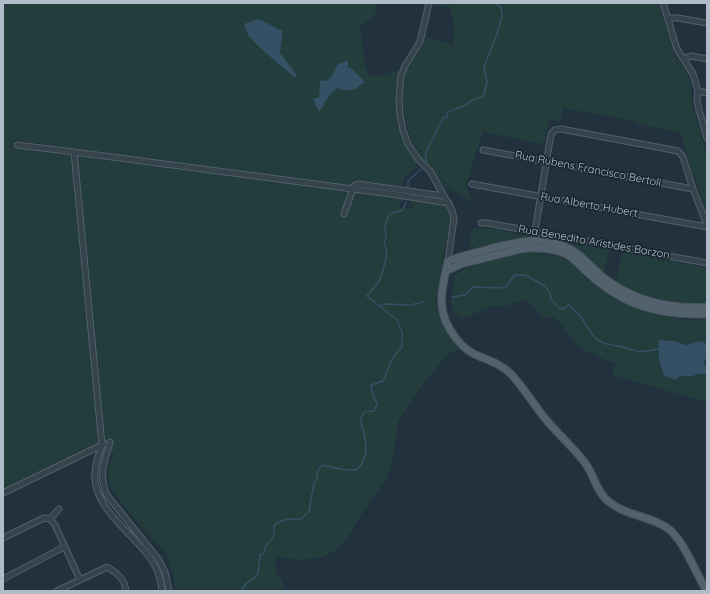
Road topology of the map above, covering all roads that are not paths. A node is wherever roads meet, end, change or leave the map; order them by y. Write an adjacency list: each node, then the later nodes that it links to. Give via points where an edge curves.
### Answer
1 (429, 3): 17 (street, via 420,42 401,76 400,115 408,144 430,171)
2 (663, 3): 3 (street)
3 (668, 18): 4 (street); 5 (street, via 677,49)
4 (707, 23)
5 (683, 59): 6 (street, via 691,56); 7 (street, via 693,74)
6 (707, 59)
7 (698, 91): 8 (street); 9 (street, via 697,100)
8 (707, 93)
9 (707, 135)
10 (17, 145): 12 (street)
11 (483, 150): 13 (street, Rua Rubens Francisco Bertoli)
12 (74, 152): 15 (street); 31 (street)
13 (547, 162): 16 (street, Rua Rubens Francisco Bertoli); 16 (street, via 551,134 561,129 678,151 683,157); 18 (street)
14 (472, 184): 18 (street, Rua Alberto Hubert)
15 (352, 189): 17 (street, via 358,184); 19 (street); 20 (street)
16 (693, 189): 22 (street)
17 (444, 196): 19 (street)
18 (540, 196): 22 (street, Rua Alberto Hubert); 23 (street)
19 (449, 203): 25 (street, via 454,218)
20 (344, 214)
21 (481, 223): 23 (street, Rua Benedito Aristides Barzon)
22 (707, 226)
23 (534, 232): 26 (street, Rua Benedito Aristides Barzon)
24 (460, 256): 25 (main road); 27 (street); 29 (main road, via 517,242 550,242 575,252 602,277 637,297 673,306)
25 (448, 261): 28 (main road)
26 (707, 263)
27 (461, 264): 28 (main road); 30 (main road, via 521,249 547,249 570,256 599,282 634,303 668,312)
28 (446, 271): 39 (main road, via 441,310 456,338 466,350 503,367 511,375 586,464 603,497 616,507 659,523 675,535)
29 (707, 307)
30 (707, 314)
31 (102, 445): 32 (street); 42 (street, via 94,471 98,494 151,559 161,580); 43 (street, via 110,442 101,472 106,494 159,560 165,572)
32 (3, 493)
33 (59, 509): 34 (street)
34 (50, 519): 35 (street, via 44,518); 36 (street)
35 (3, 538)
36 (64, 547): 37 (street); 38 (street)
37 (3, 579)
38 (80, 580): 40 (street); 41 (street, via 107,567 117,573 125,583)
39 (704, 586): 44 (main road)
40 (57, 591)
41 (126, 591)
42 (162, 591)
43 (169, 591)
44 (707, 591)

